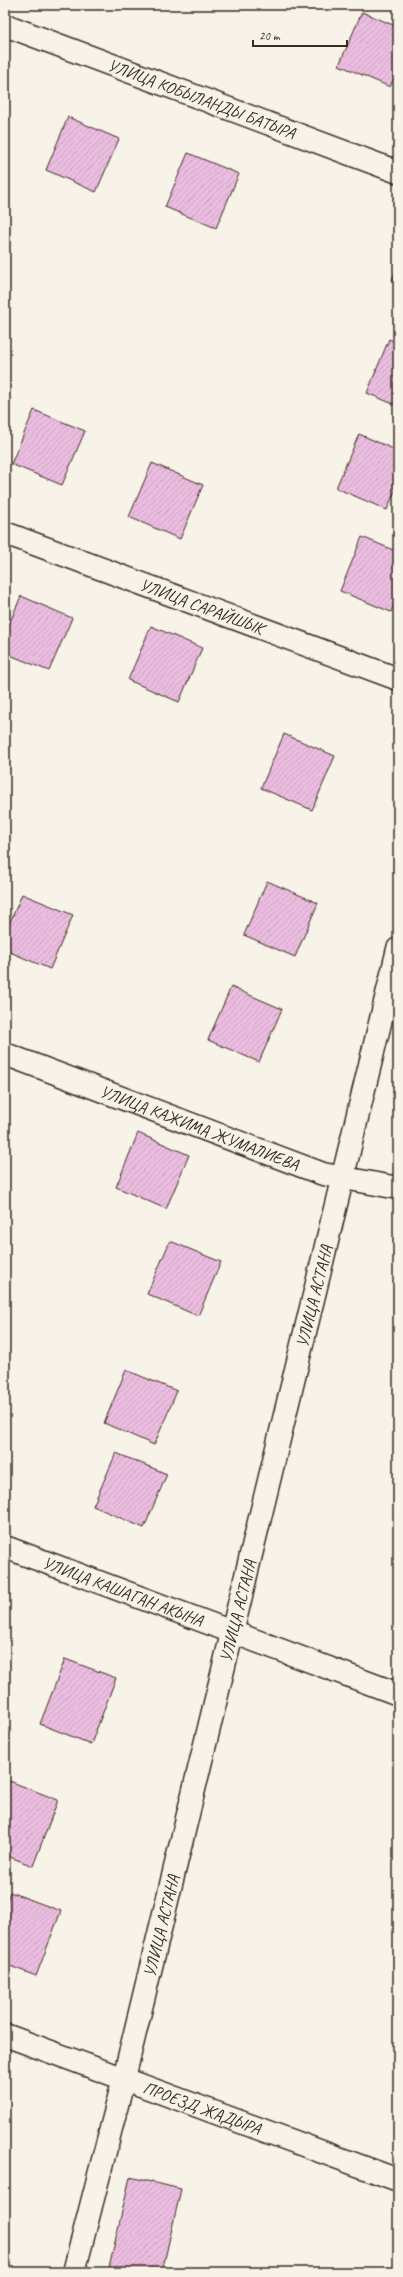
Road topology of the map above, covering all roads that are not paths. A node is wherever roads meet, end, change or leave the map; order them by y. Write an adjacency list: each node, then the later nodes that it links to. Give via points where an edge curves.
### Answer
1 (5, 25): 2 (street, УЛИЦА КОБЫЛАНДЫ БАТЫРА)
2 (398, 172)
3 (5, 533): 4 (street, УЛИЦА САРАЙШЫК)
4 (398, 679)
5 (398, 949): 7 (street, УЛИЦА АСТАНА)
6 (5, 1054): 7 (street, УЛИЦА КАЖИМА ЖУМАЛИЕВА, via 322,1174)
7 (343, 1178): 8 (street, УЛИЦА КАЖИМА ЖУМАЛИЕВА); 10 (street, УЛИЦА АСТАНА)
8 (398, 1188)
9 (5, 1547): 10 (street, УЛИЦА КАШАГАН АКЫНА)
10 (231, 1631): 11 (street, УЛИЦА КАШАГАН АКЫНА); 13 (street, УЛИЦА АСТАНА)
11 (398, 1694)
12 (5, 2035): 13 (street, ПРОЕЗД ЖАДЫРА)
13 (124, 2078): 14 (street, ПРОЕЗД ЖАДЫРА); 15 (street, УЛИЦА АСТАНА)
14 (398, 2180)
15 (74, 2272)

